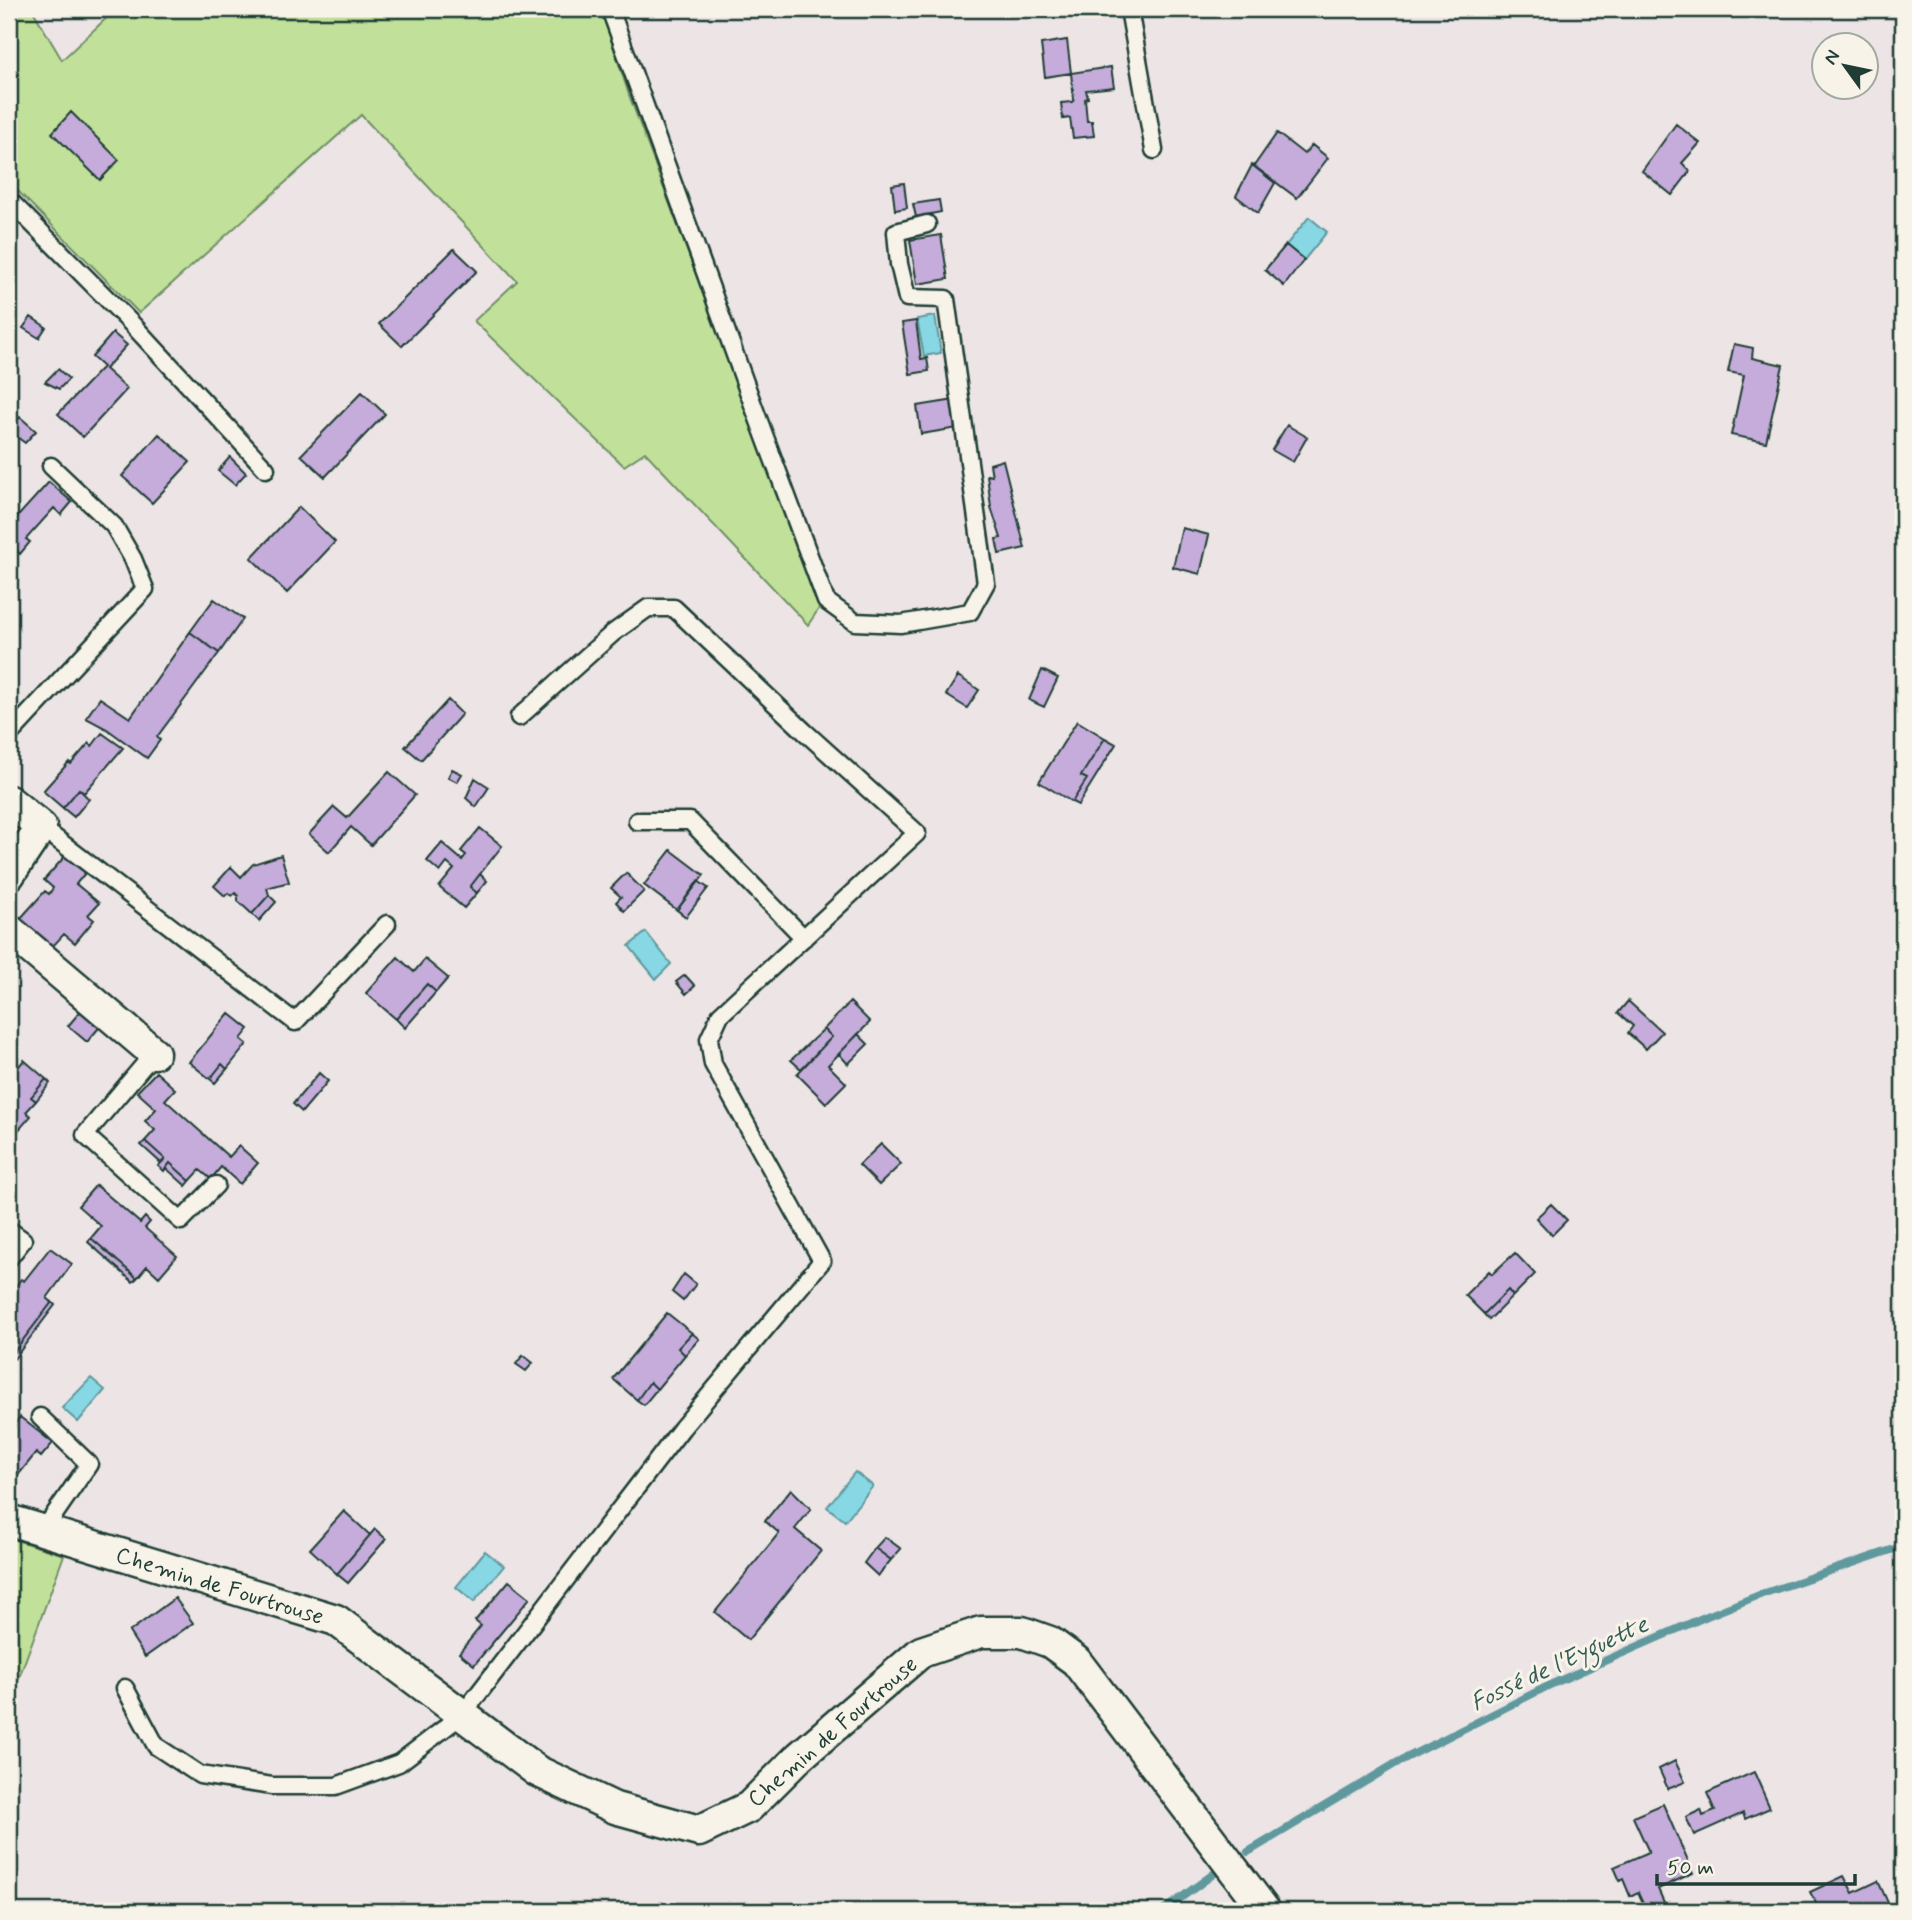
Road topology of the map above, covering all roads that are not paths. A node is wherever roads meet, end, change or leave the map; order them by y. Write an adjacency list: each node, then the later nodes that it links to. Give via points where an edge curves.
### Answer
1 (610, 9): 5 (lane, via 825,601 855,622 901,624 970,612 986,583 946,299 908,298 899,264 896,232)
2 (1129, 9): 3 (lane)
3 (1154, 150)
4 (9, 200): 7 (lane)
5 (927, 224)
6 (51, 466): 9 (lane, via 114,526 145,589)
7 (266, 469)
8 (519, 717): 16 (lane, via 648,608 674,608 917,833)
9 (9, 735)
10 (9, 801): 12 (street)
11 (637, 821): 16 (lane, via 690,821)
12 (41, 827): 13 (street); 14 (lane, via 295,1021)
13 (9, 875)
14 (387, 924)
15 (9, 930): 17 (street)
16 (804, 938): 25 (lane, via 720,1015 709,1039 713,1064 822,1261 682,1428)
17 (155, 1054): 18 (lane, via 85,1135 181,1221)
18 (216, 1185)
19 (9, 1230): 20 (lane, via 23,1240)
20 (9, 1258)
21 (40, 1417): 23 (lane, via 89,1464)
22 (9, 1520): 23 (street, Chemin de Fourtrouse)
23 (43, 1531): 25 (street, Chemin de Fourtrouse, via 336,1620)
24 (125, 1688): 25 (lane, via 156,1745 200,1775 272,1786 336,1786 399,1763)
25 (462, 1715): 26 (street, Chemin de Fourtrouse, via 537,1771 615,1808 699,1831 749,1807 799,1756 921,1653 981,1633 1022,1632 1050,1642 1076,1661)
26 (1265, 1911)

